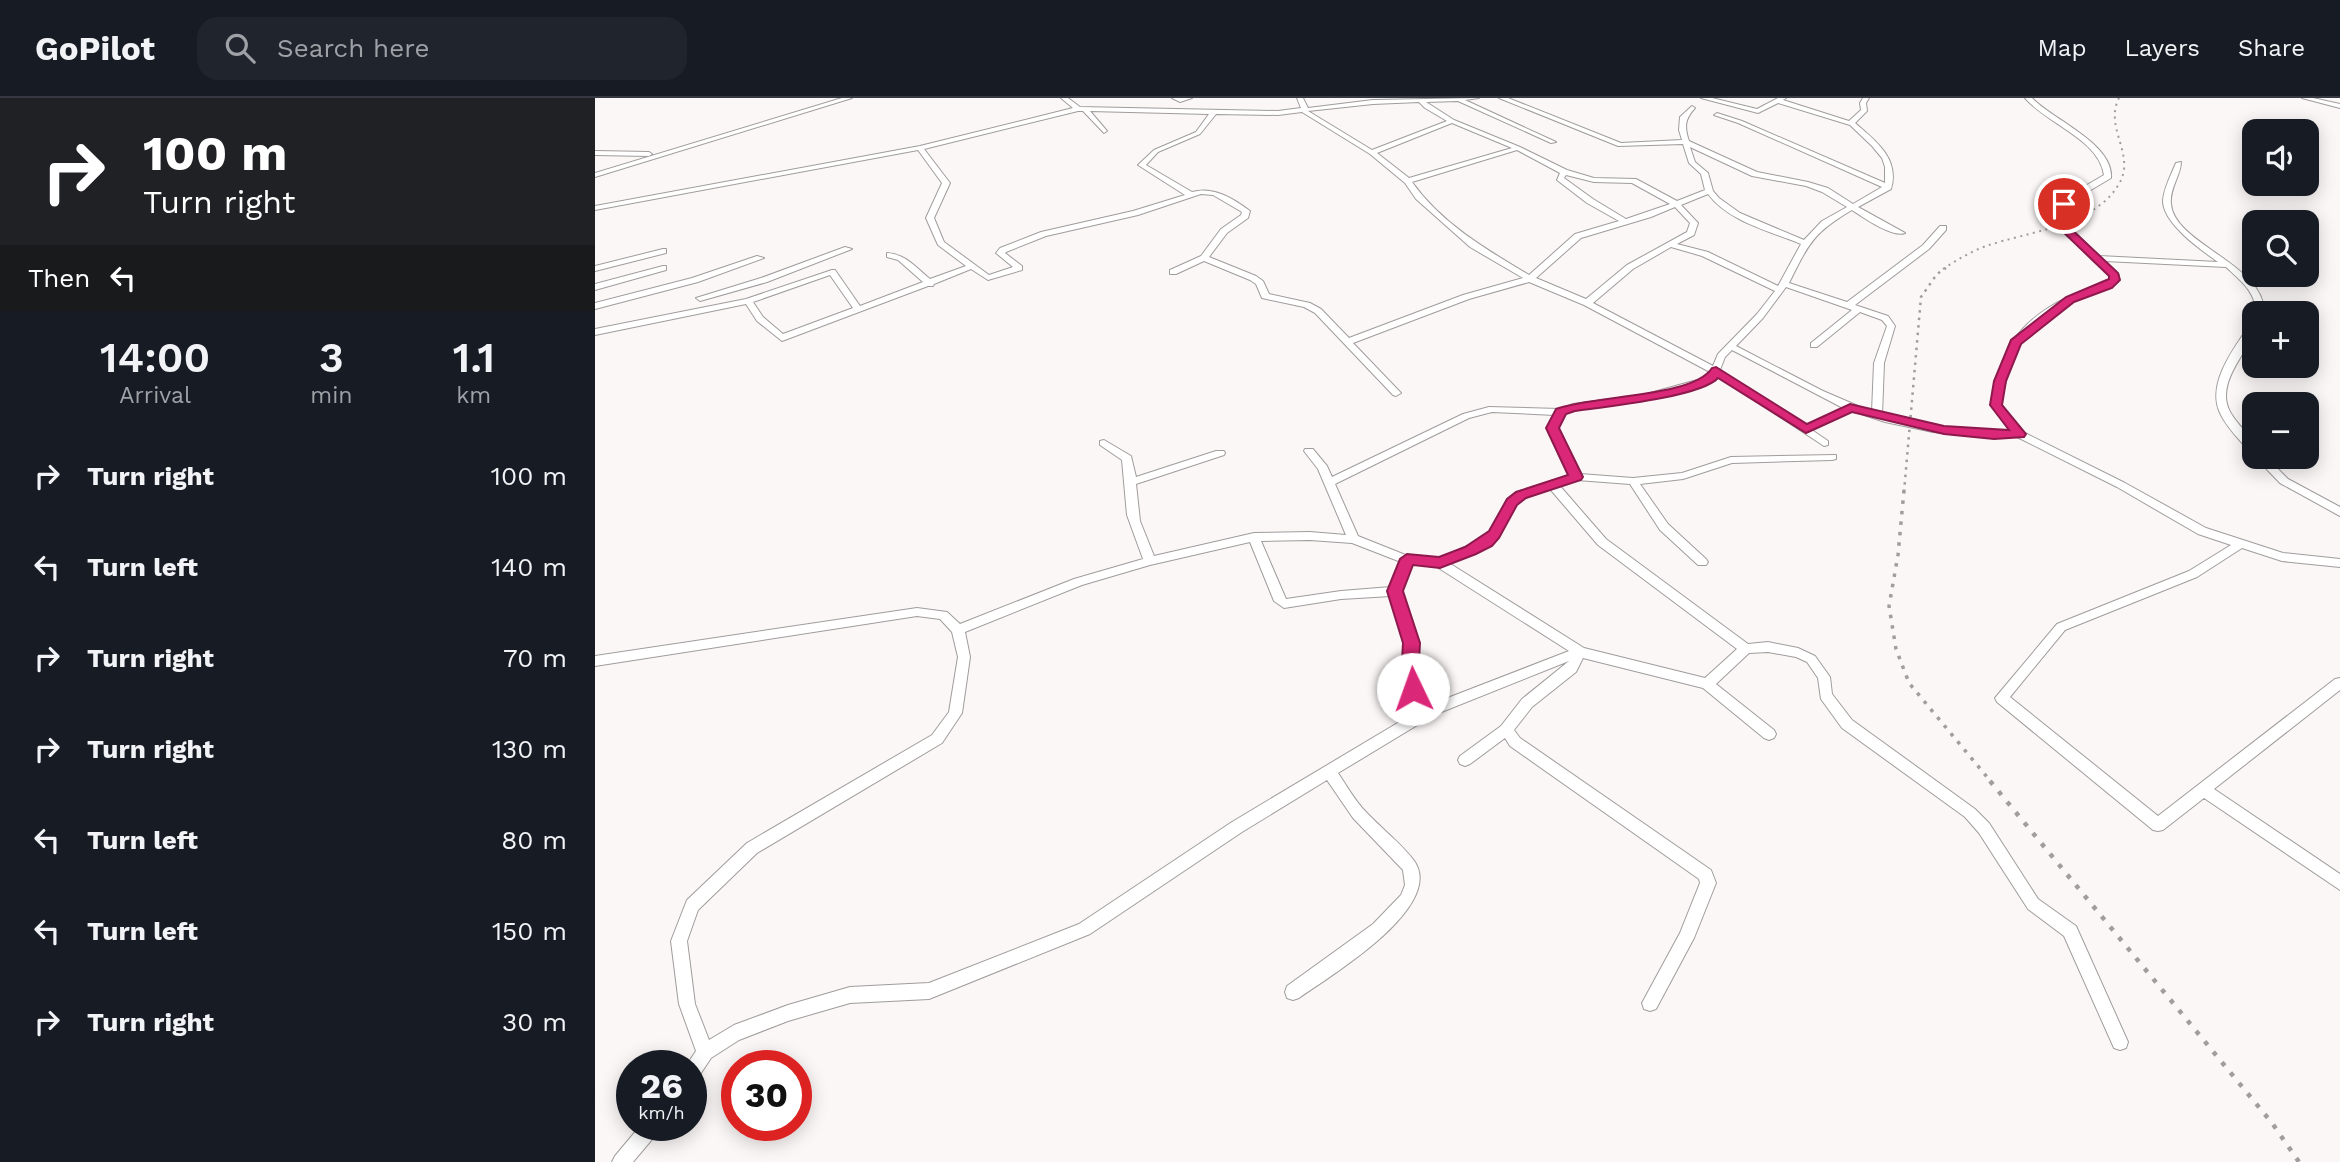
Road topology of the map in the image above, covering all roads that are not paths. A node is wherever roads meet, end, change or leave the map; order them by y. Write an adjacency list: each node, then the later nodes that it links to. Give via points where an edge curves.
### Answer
1 (849, 98): 32 (street)
2 (1064, 98): 18 (street)
3 (1175, 98): 4 (street)
4 (1189, 98)
5 (1300, 98): 20 (street)
6 (1476, 98): 14 (street)
7 (1502, 98): 27 (street, via 1620,145)
8 (1708, 98): 12 (street, via 1758,111)
9 (1866, 98): 24 (street, via 1864,111)
10 (2028, 98): 53 (street, via 2087,142 2107,164 2108,176 2071,198 2060,213 2064,227)
11 (2305, 98): 16 (street)
12 (1781, 99): 24 (street)
13 (1420, 100): 14 (street); 20 (street); 23 (street)
14 (1459, 100): 26 (street)
15 (1141, 104): 19 (street)
16 (2340, 106)
17 (1692, 108): 27 (street, via 1683,117)
18 (1082, 109): 19 (street); 25 (street); 28 (street)
19 (1147, 109): 21 (street)
20 (1306, 110): 21 (street); 31 (street)
21 (1213, 113): 39 (street, via 1198,133 1156,151 1142,165)
22 (1717, 114): 37 (street)
23 (1452, 121): 29 (street); 31 (street)
24 (1852, 124): 37 (street, via 1890,163)
25 (1104, 131)
26 (1553, 142)
27 (1686, 142): 38 (street); 41 (street, via 1755,174 1815,186)
28 (920, 148): 42 (street); 55 (street, via 946,183 930,218 941,243)
29 (1518, 148): 34 (street); 36 (street)
30 (595, 153): 32 (street)
31 (1372, 153): 36 (street)
32 (660, 155): 35 (street)
33 (2179, 163): 54 (street, via 2166,203 2170,214)
34 (1564, 172): 40 (street, via 1594,180 1633,181); 43 (street, via 1560,178 1569,186)
35 (595, 175)
36 (1408, 181): 59 (street, via 1419,197 1473,245)
37 (1888, 187): 41 (street)
38 (1709, 191): 40 (street); 46 (street, via 1727,209)
39 (1191, 195): 52 (street, via 1215,193 1247,214 1224,231); 55 (street, via 1044,234 1003,250 1000,253 1020,268 993,278)
40 (1675, 203): 43 (street); 47 (street, via 1695,226)
41 (1852, 207): 45 (street); 46 (street, via 1825,223)
42 (595, 208)
43 (1625, 222): 59 (street, via 1578,236)
44 (1943, 228): 69 (street, via 1926,247)
45 (1901, 233)
46 (1805, 243): 63 (street)
47 (1672, 245): 63 (street); 67 (street, via 1630,267)
48 (848, 249): 64 (street)
49 (663, 251): 57 (street)
50 (890, 255): 61 (street, via 901,258)
51 (760, 258): 60 (street)
52 (1204, 258): 58 (street); 74 (street, via 1253,278 1265,296 1318,311)
53 (2095, 258): 54 (street); 84 (street, via 2115,280 2070,299 2015,342 1996,405)
54 (2228, 265): 66 (street)
55 (970, 267): 61 (street)
56 (663, 268): 62 (street)
57 (595, 269)
58 (1174, 272)
59 (1530, 279): 67 (street); 74 (street, via 1466,297)
60 (695, 280): 64 (street); 68 (street)
61 (930, 284): 71 (street)
62 (595, 287)
63 (1782, 287): 69 (street); 76 (street)
64 (700, 298): 72 (street)
65 (748, 301): 71 (street, via 782,338); 71 (street, via 832,272); 72 (street)
66 (2259, 301)
67 (1587, 303): 78 (street)
68 (595, 306)
69 (1848, 306): 70 (street)
70 (1859, 309): 75 (street); 82 (street, via 1885,318 1891,326 1879,363)
71 (859, 310)
72 (702, 311): 73 (street)
73 (595, 332)
74 (1349, 341): 79 (street)
75 (1814, 345)
76 (1730, 346): 78 (street); 80 (street)
77 (2242, 347): 85 (street, via 2224,379 2220,401)
78 (1716, 371): 81 (street, via 1712,379 1695,385); 83 (street)
79 (1396, 393)
80 (1850, 408): 82 (street); 83 (street)
81 (1561, 412): 92 (street, via 1552,428); 95 (street, via 1492,409 1466,416)
82 (1877, 416): 84 (street, via 1944,430)
83 (1806, 429): 87 (street)
84 (2019, 434): 100 (street, via 2202,531)
85 (2242, 436)
86 (1104, 443): 93 (street, via 1127,458)
87 (1824, 443)
88 (1309, 451): 95 (street)
89 (1220, 453): 93 (street)
90 (1832, 457): 94 (street, via 1731,460 1683,476)
91 (2272, 469): 97 (street, via 2284,481)
92 (1576, 477): 94 (street); 96 (street)
93 (1133, 481): 102 (street, via 1132,509)
94 (1633, 481): 103 (street, via 1664,527)
95 (1329, 484): 99 (street)
96 (1552, 484): 104 (street, via 1512,502 1486,542); 108 (street, via 1602,542)
97 (2340, 512)
98 (1254, 537): 99 (street); 102 (street); 106 (street, via 1284,604)
99 (1353, 539): 101 (street)
100 (2239, 545): 105 (street, via 2282,558); 118 (street, via 2193,574 2061,627 2001,698 2158,825)
101 (1407, 559): 104 (street); 106 (street)
102 (1150, 561): 107 (street, via 1078,582)
103 (1702, 562)
104 (1440, 563): 109 (street)
105 (2340, 563)
106 (1395, 591): 113 (street, via 1412,643 1409,678)
107 (958, 630): 110 (street, via 943,615 916,612); 123 (street, via 964,657 955,713 937,739 752,848 692,905 679,941 687,1004)
108 (1746, 649): 112 (street); 122 (street, via 1768,647 1811,659 1824,677 1826,695 1847,724 1970,813 2033,904 2070,931)
109 (1580, 652): 112 (street); 113 (street); 114 (street, via 1571,668 1527,703)
110 (595, 661)
111 (2340, 683): 118 (street)
112 (1707, 684): 115 (street)
113 (1429, 711): 117 (street)
114 (1506, 730): 116 (street); 121 (street, via 1515,742 1706,875 1708,883 1686,938)
115 (1769, 734)
116 (1465, 761)
117 (1328, 771): 120 (street, via 1358,814 1409,866 1412,888 1405,902 1366,939); 124 (street, via 1084,929 929,991 850,995 734,1033)
118 (2204, 790): 119 (street)
119 (2340, 883)
120 (1293, 992)
121 (1650, 1003)
122 (2120, 1042)
123 (704, 1050)
124 (707, 1051)
125 (639, 1141): 126 (street)
126 (621, 1162)

